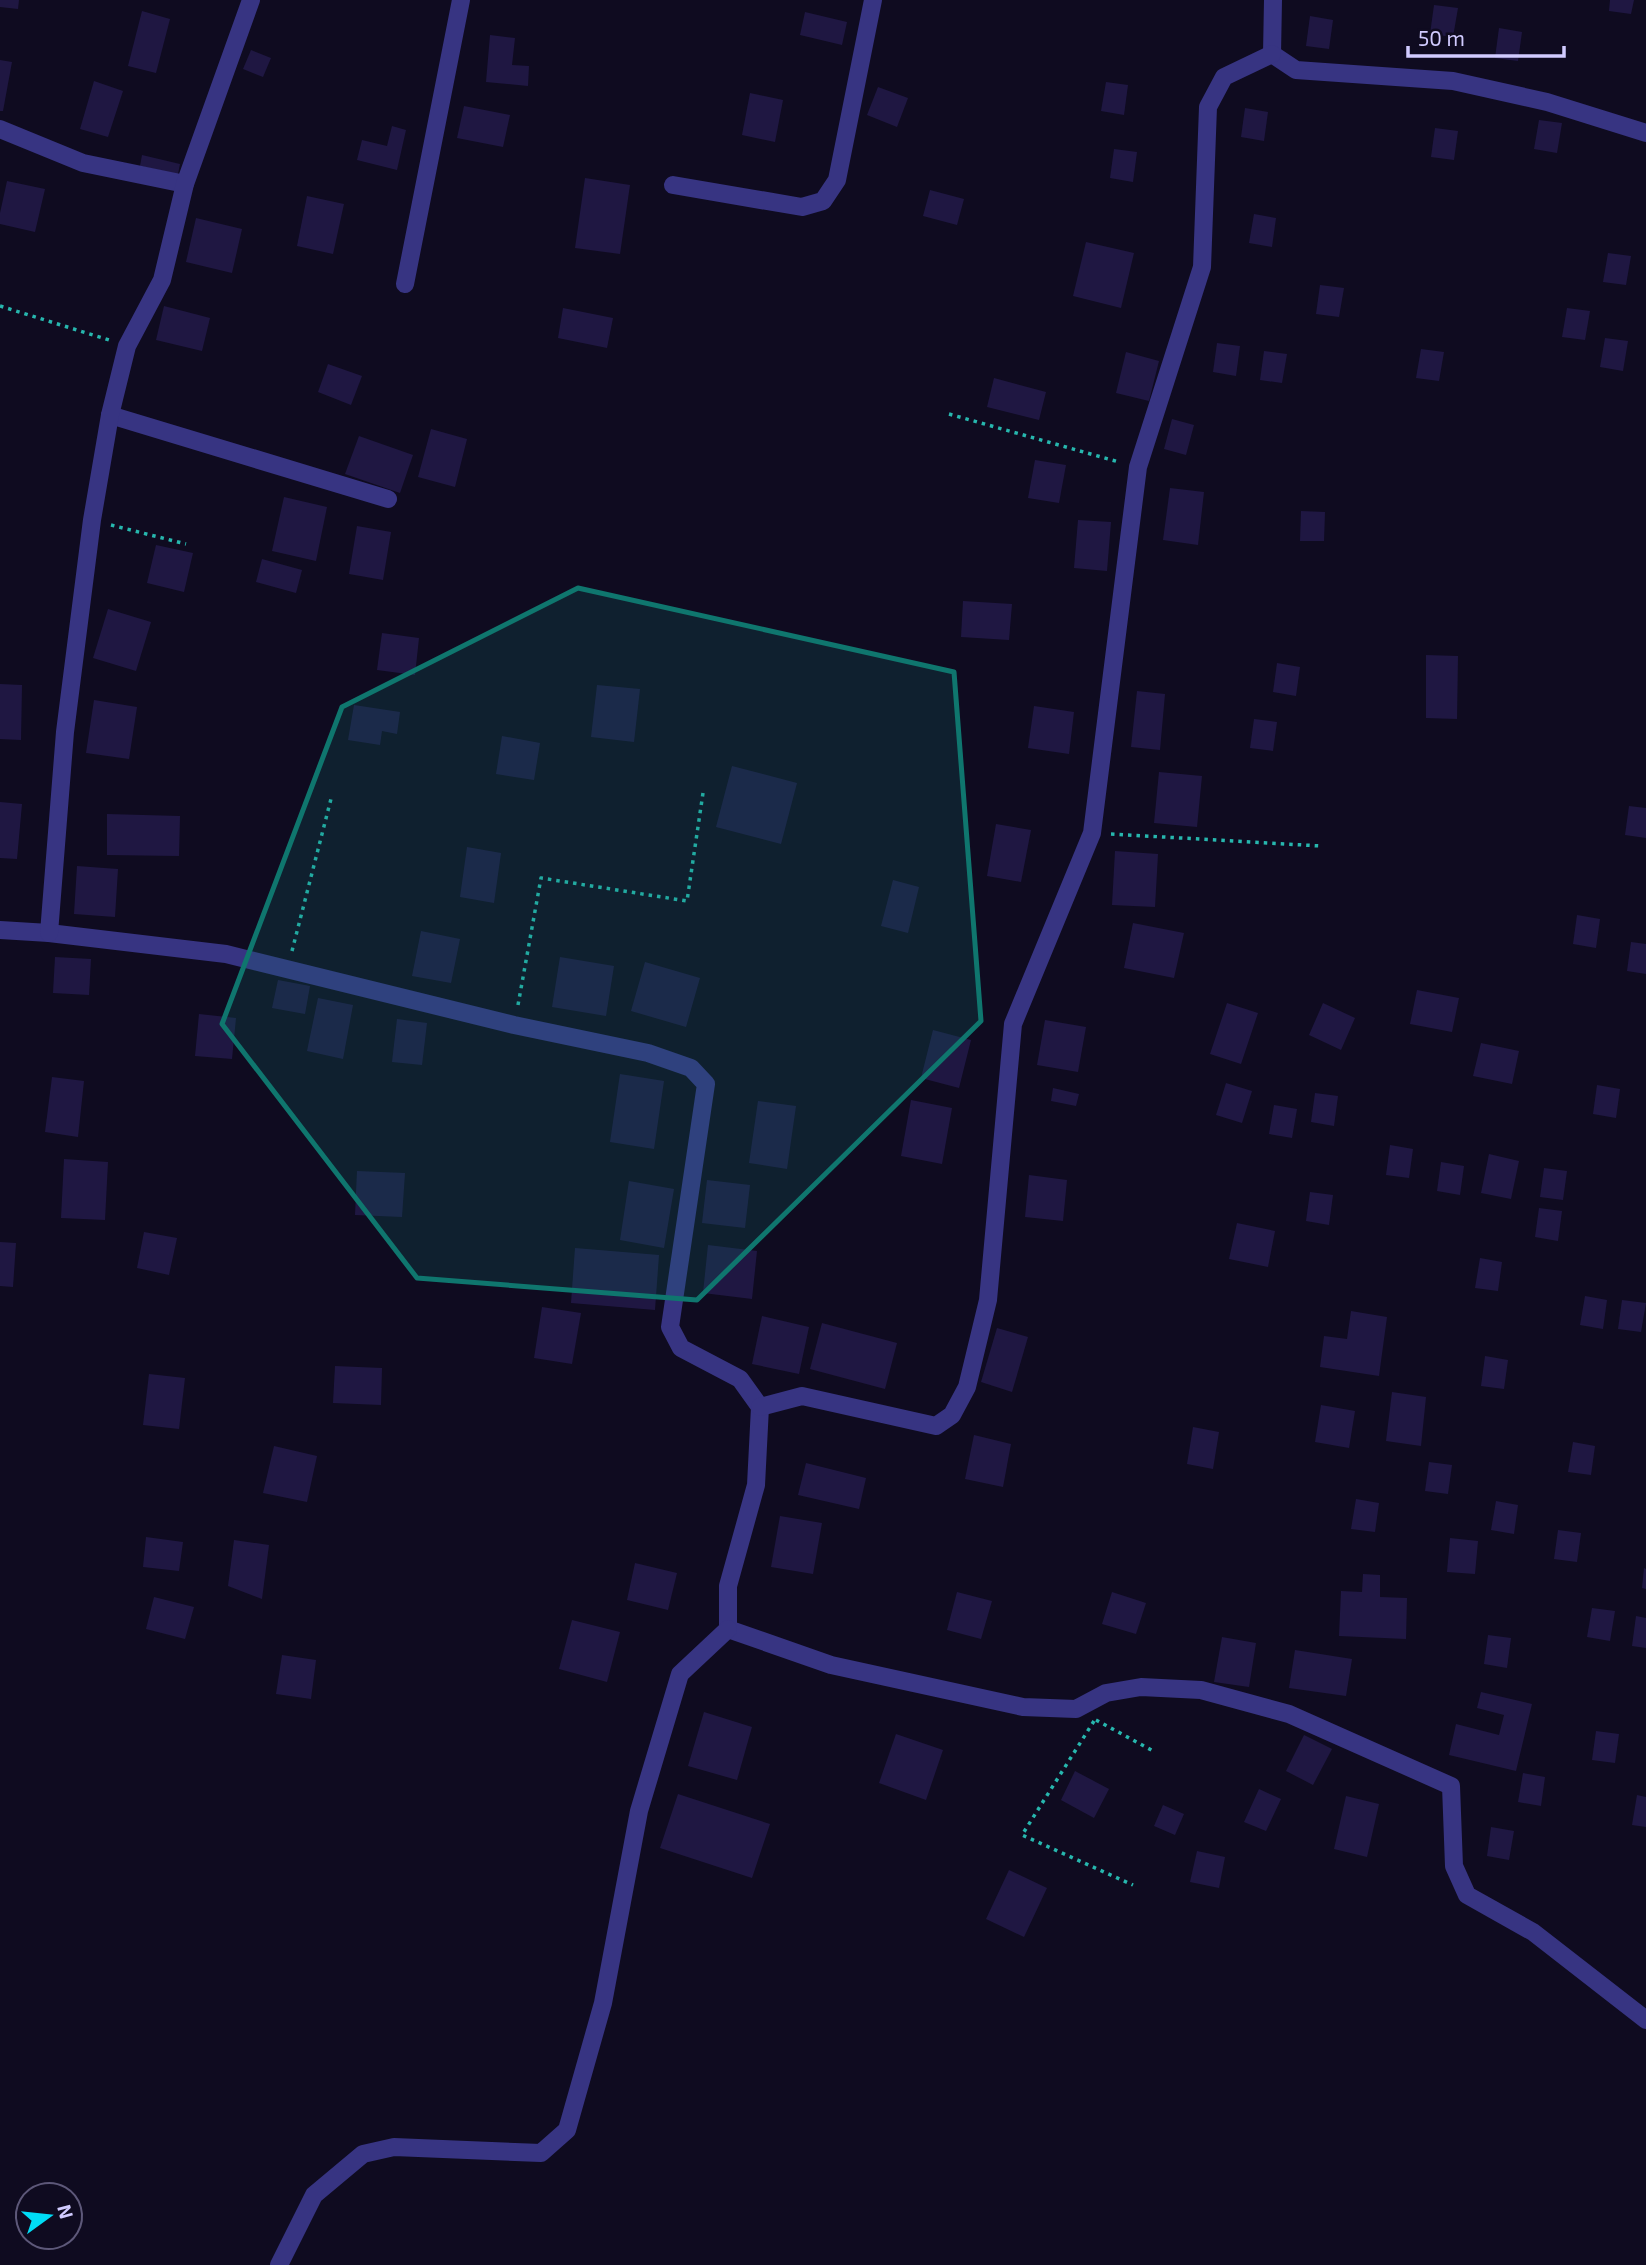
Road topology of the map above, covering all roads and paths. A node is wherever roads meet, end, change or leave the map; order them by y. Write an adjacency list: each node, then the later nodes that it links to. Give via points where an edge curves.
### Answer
1 (251, 0): 8 (street)
2 (461, 0): 10 (street)
3 (873, 0): 9 (street, via 837,180 823,201 802,207)
4 (1273, 0): 5 (street)
5 (1272, 54): 7 (street, via 1296,70 1454,81 1547,102); 15 (street, via 1224,77 1208,107 1202,267)
6 (0, 129): 8 (street, via 83,163)
7 (1646, 134)
8 (185, 184): 12 (street, via 162,280)
9 (673, 185)
10 (405, 284)
11 (0, 306): 12 (path)
12 (127, 346): 14 (street)
13 (948, 414): 15 (path)
14 (110, 415): 16 (street); 17 (street)
15 (1138, 467): 21 (street)
16 (388, 499)
17 (92, 520): 18 (path); 24 (street, via 65,732)
18 (186, 544)
19 (703, 793): 26 (path, via 687,901 541,878)
20 (332, 795): 25 (path)
21 (1091, 833): 22 (path); 27 (street, via 1013,1024 988,1300 967,1387 952,1415 936,1426 802,1396)
22 (1321, 846)
23 (0, 930): 24 (street)
24 (49, 933): 25 (street, via 226,954)
25 (288, 970): 26 (street)
26 (514, 1025): 27 (street, via 648,1052 691,1068 706,1084 670,1328 681,1348 740,1379)
27 (760, 1407): 28 (street, via 756,1485 728,1586)
28 (728, 1629): 29 (street, via 831,1665 1023,1707); 34 (street, via 680,1674 639,1811 603,2003 567,2130 541,2153 394,2147 362,2154 314,2195)
29 (1076, 1709): 30 (path); 33 (street, via 1106,1693 1141,1687 1201,1690 1289,1714 1451,1786 1454,1866 1466,1895 1533,1932)
30 (1095, 1719): 31 (path); 32 (path, via 1021,1835)
31 (1155, 1752)
32 (1133, 1885)
33 (1646, 2020)
34 (279, 2265)

